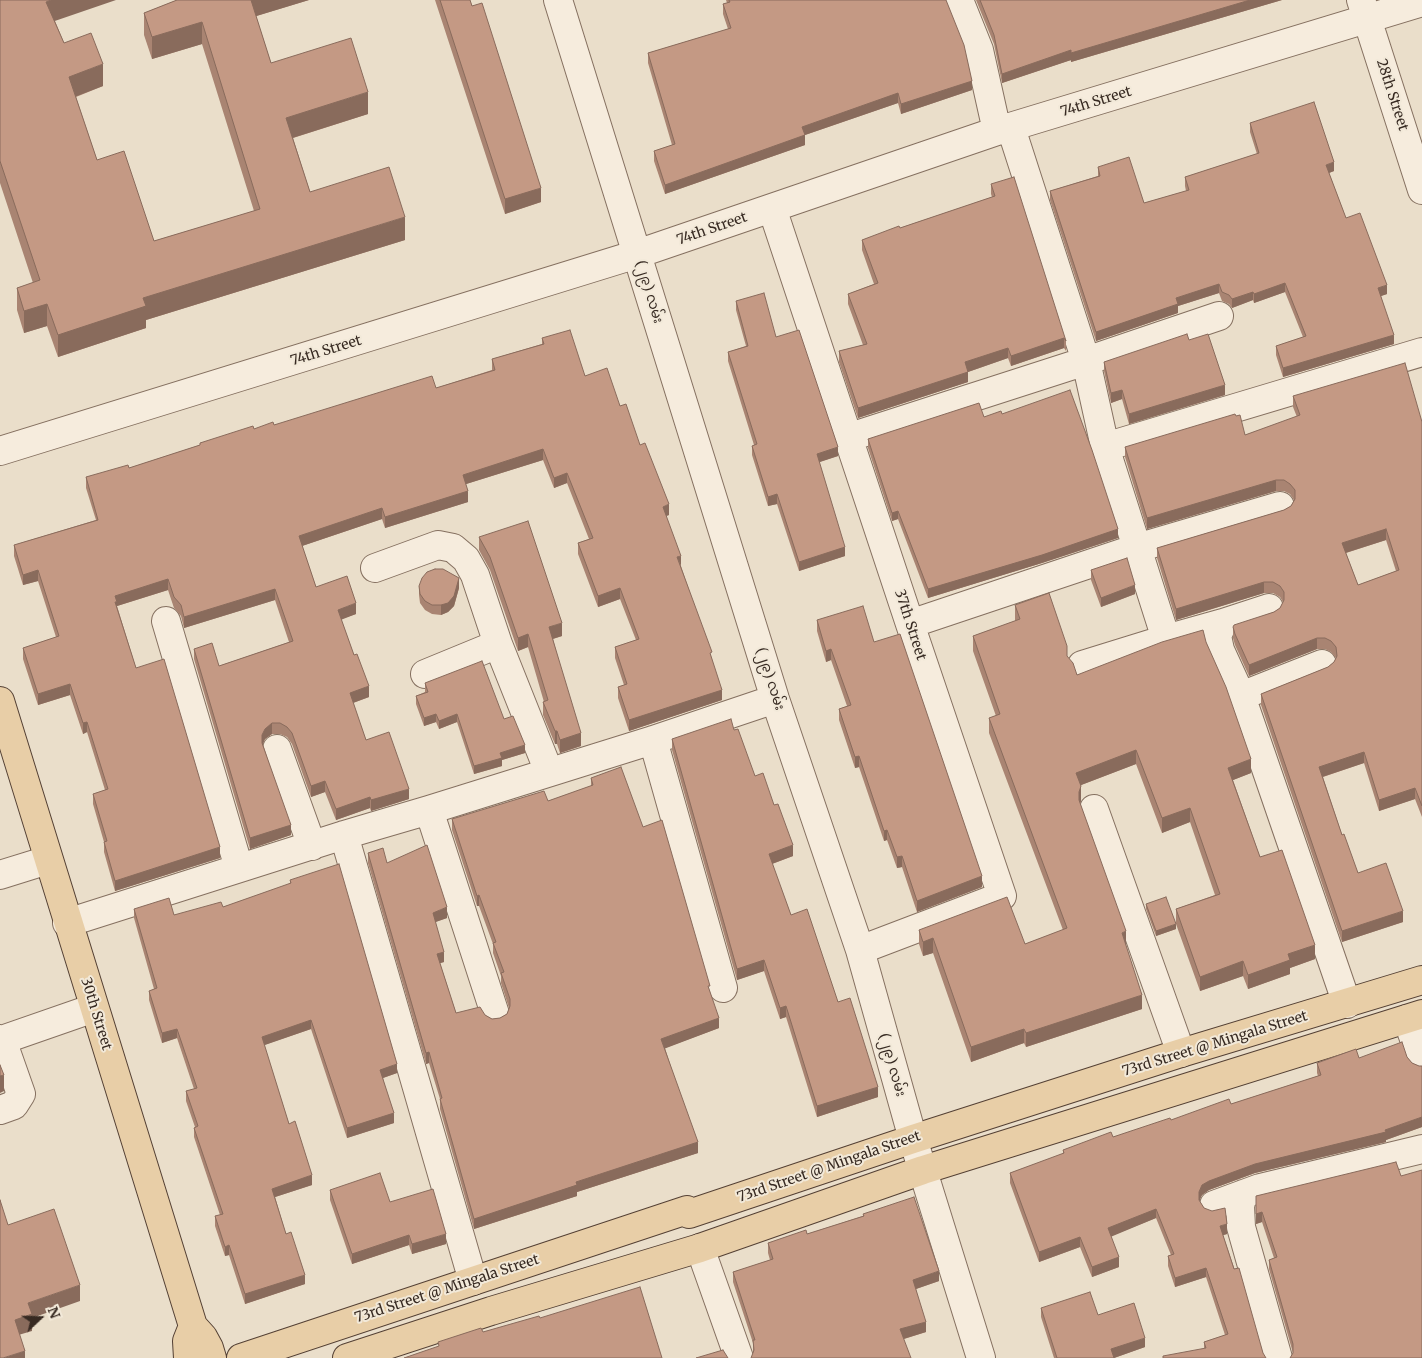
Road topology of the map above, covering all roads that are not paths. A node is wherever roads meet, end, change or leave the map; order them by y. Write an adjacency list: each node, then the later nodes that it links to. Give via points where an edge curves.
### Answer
1 (558, 0): 8 (street, (၂၉) လမ်း)
2 (960, 0): 5 (street)
3 (1422, 2): 4 (street, 74th Street)
4 (1364, 10): 5 (street, 74th Street); 6 (street, 28th Street)
5 (1004, 129): 7 (street, 74th Street); 11 (street)
6 (1422, 190)
7 (772, 208): 8 (street, 74th Street); 12 (street, 37th Street)
8 (637, 254): 14 (street, 74th Street); 28 (street, (၂၉) လမ်း)
9 (1219, 316): 11 (street)
10 (1422, 352): 13 (street)
11 (1086, 361): 12 (street); 13 (street)
12 (847, 438): 21 (street, 37th Street)
13 (1105, 447): 16 (street)
14 (0, 451)
15 (1280, 506): 16 (street)
16 (1137, 548): 21 (street); 22 (street)
17 (376, 568): 23 (street, via 438,545 453,548 466,559 475,575)
18 (1269, 608): 20 (street)
19 (166, 621): 38 (street)
20 (1223, 623): 22 (street); 27 (street, via 1217,636 1220,650)
21 (910, 624): 41 (street, 37th Street, via 1002,896)
22 (1166, 639): 25 (street)
23 (498, 644): 26 (street); 32 (street)
24 (1322, 664): 27 (street)
25 (1082, 665)
26 (425, 674)
27 (1241, 696): 44 (street)
28 (776, 699): 30 (street); 41 (street, (၂၉) လမ်း)
29 (0, 701): 37 (main road, 30th Street)
30 (652, 740): 32 (street); 43 (street)
31 (278, 749): 36 (street)
32 (549, 772): 34 (street)
33 (1094, 809): 49 (street)
34 (429, 810): 35 (street); 46 (street)
35 (344, 835): 36 (street); 58 (street)
36 (312, 846): 38 (street)
37 (48, 860): 39 (street); 40 (main road, 30th Street)
38 (239, 868): 40 (street)
39 (0, 875)
40 (67, 922): 45 (main road, 30th Street)
41 (860, 950): 52 (street, (၂၉) လမ်း)
42 (1422, 980): 44 (main road, 73rd Street @ Mingala Street)
43 (723, 988)
44 (1347, 1004): 49 (main road, 73rd Street @ Mingala Street)
45 (94, 1008): 48 (street); 59 (main road, 30th Street)
46 (495, 1014)
47 (1414, 1016): 50 (street); 54 (main road)
48 (1, 1039): 51 (street, via 21,1094 14,1105)
49 (1181, 1053): 52 (main road, 73rd Street @ Mingala Street)
50 (1422, 1061)
51 (0, 1110)
52 (912, 1139): 54 (street, (၂၉) လမ်း); 58 (main road, 73rd Street @ Mingala Street, via 689,1214 687,1210)
53 (1422, 1149): 55 (street)
54 (923, 1170): 57 (main road); 65 (street, (၂၉) လမ်း)
55 (1243, 1194): 56 (street); 66 (street, via 1241,1227)
56 (1214, 1205)
57 (700, 1248): 63 (main road); 64 (street)
58 (473, 1281): 62 (main road, 73rd Street @ Mingala Street)
59 (193, 1326): 60 (main road, via 187,1341); 61 (main road, 30th Street, via 203,1337)
60 (188, 1358)
61 (212, 1358)
62 (241, 1358)
63 (347, 1358)
64 (739, 1358)
65 (981, 1358)
66 (1278, 1358)

